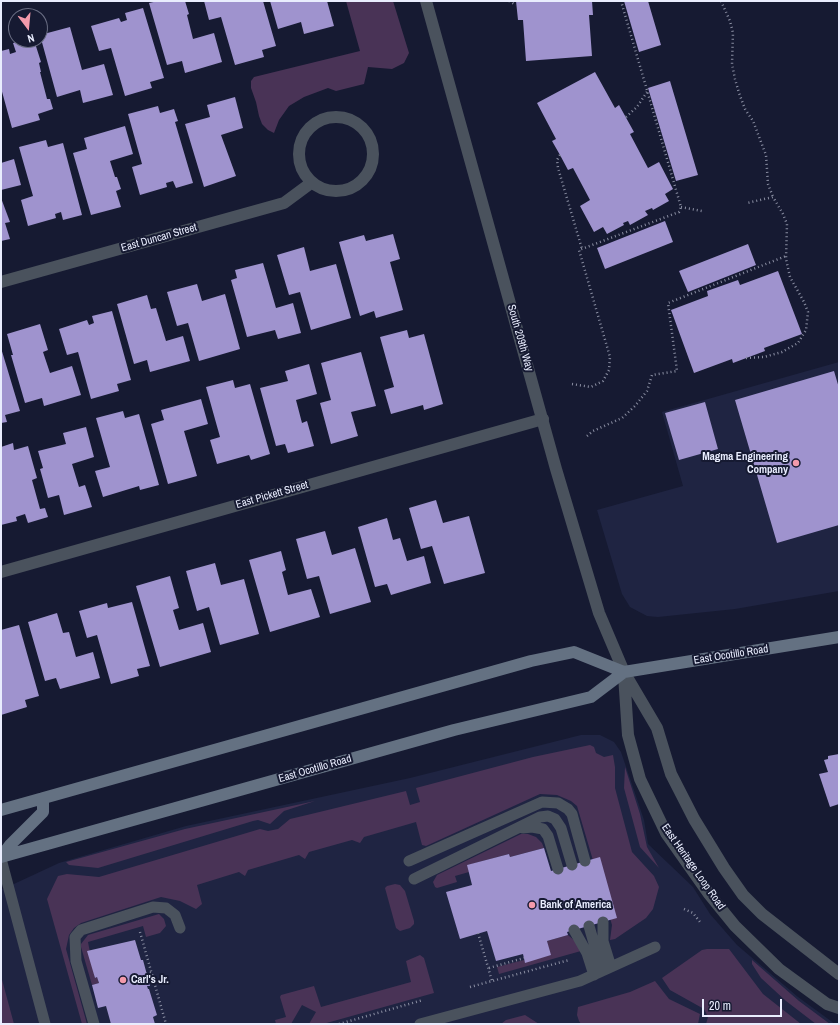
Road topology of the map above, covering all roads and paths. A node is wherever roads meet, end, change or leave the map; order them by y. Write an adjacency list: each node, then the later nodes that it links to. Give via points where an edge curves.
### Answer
1 (426, 1): 19 (street, South 209th Way)
2 (509, 1): 5 (path)
3 (621, 1): 6 (path)
4 (721, 1): 10 (path, via 733,33 734,79 766,155 768,184)
5 (516, 5)
6 (647, 92): 7 (path); 12 (path)
7 (626, 117)
8 (560, 155): 14 (path, via 557,160 558,168)
9 (311, 183): 9 (street, via 335,192 348,190 368,175 373,163 374,150 363,128 342,117 318,122 309,129 302,139 299,150 300,162); 16 (street, East Duncan Street, via 284,203)
10 (773, 198): 11 (path); 15 (path, via 787,224)
11 (747, 203)
12 (681, 207): 13 (path); 14 (path, via 679,212)
13 (702, 211)
14 (582, 249): 18 (path, via 579,250 610,357 609,370 603,380 591,387)
15 (786, 256): 17 (path, via 790,277 808,312 806,330 798,343 782,352); 20 (path, via 668,303 677,371 652,375 646,391 635,406 622,418)
16 (1, 282)
17 (746, 358)
18 (572, 384)
19 (543, 419): 21 (street, East Pickett Street); 23 (street, South 209th Way, via 599,613)
20 (587, 436)
21 (1, 572)
22 (839, 637): 23 (main road, East Ocotillo Road)
23 (624, 672): 24 (main road, via 574,652 530,661); 27 (main road, East Ocotillo Road, via 591,697 454,730); 48 (street, via 657,728 671,774 694,819 728,873 762,914); 52 (street, East Heritage Loop Road, via 628,735 640,779 666,833 735,926 780,969 827,1004)
24 (43, 798): 25 (main road); 27 (main road, via 42,812)
25 (1, 810)
26 (516, 829): 30 (lane, via 540,817 548,816 555,819 561,828); 31 (lane, via 543,829 548,836); 32 (lane)
27 (1, 858): 53 (lane)
28 (409, 861): 29 (lane, via 542,802 558,803 572,814)
29 (585, 861)
30 (572, 865)
31 (558, 869)
32 (414, 879)
33 (684, 909): 35 (path, via 693,913)
34 (603, 922): 45 (lane)
35 (700, 922)
36 (589, 926): 45 (lane)
37 (180, 928): 54 (lane, via 175,915 166,908 153,907 81,930 75,937 76,961)
38 (574, 930): 45 (lane, via 587,953)
39 (132, 932): 46 (path, via 140,930)
40 (478, 933): 44 (path)
41 (655, 947): 45 (lane)
42 (524, 958): 44 (path)
43 (570, 960): 49 (path)
44 (489, 968): 49 (path)
45 (602, 971): 57 (lane, via 580,981)
46 (151, 972): 47 (path); 55 (path)
47 (146, 974)
48 (839, 974)
49 (492, 981): 50 (path)
50 (470, 987)
51 (423, 1000): 56 (path)
52 (839, 1008)
53 (45, 1024)
54 (94, 1024)
55 (166, 1024)
56 (339, 1024)
57 (420, 1024)

